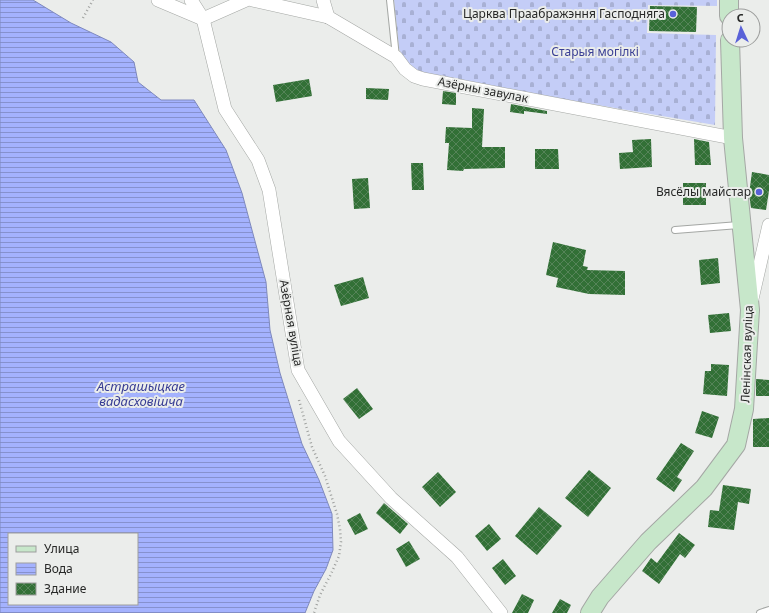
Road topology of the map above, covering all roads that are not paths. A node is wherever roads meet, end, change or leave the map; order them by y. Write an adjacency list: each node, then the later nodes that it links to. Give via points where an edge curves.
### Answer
1 (158, 0): 8 (street)
2 (191, 0): 8 (street, Азёрная вуліца)
3 (246, 0): 8 (street)
4 (252, 0): 7 (street, Азёрны завулак)
5 (323, 0): 7 (street)
6 (390, 0): 10 (lane)
7 (328, 17): 10 (street, Азёрны завулак)
8 (204, 19): 17 (street, Азёрная вуліца, via 225,109 258,160 269,190 298,370 339,441 391,498 457,557)
9 (730, 48): 11 (street, Ленінская вуліца)
10 (396, 57): 11 (street, Азёрны завулак, via 405,69 423,79)
11 (733, 138): 12 (street, Ленінская вуліца)
12 (742, 225): 14 (lane); 15 (street, Ленінская вуліца)
13 (769, 225): 15 (street)
14 (675, 230)
15 (750, 310): 18 (street, Ленінская вуліца, via 744,410 736,445 704,488 648,542 600,597)
16 (769, 610): 19 (lane)
17 (500, 613)
18 (590, 613)
19 (760, 613)

